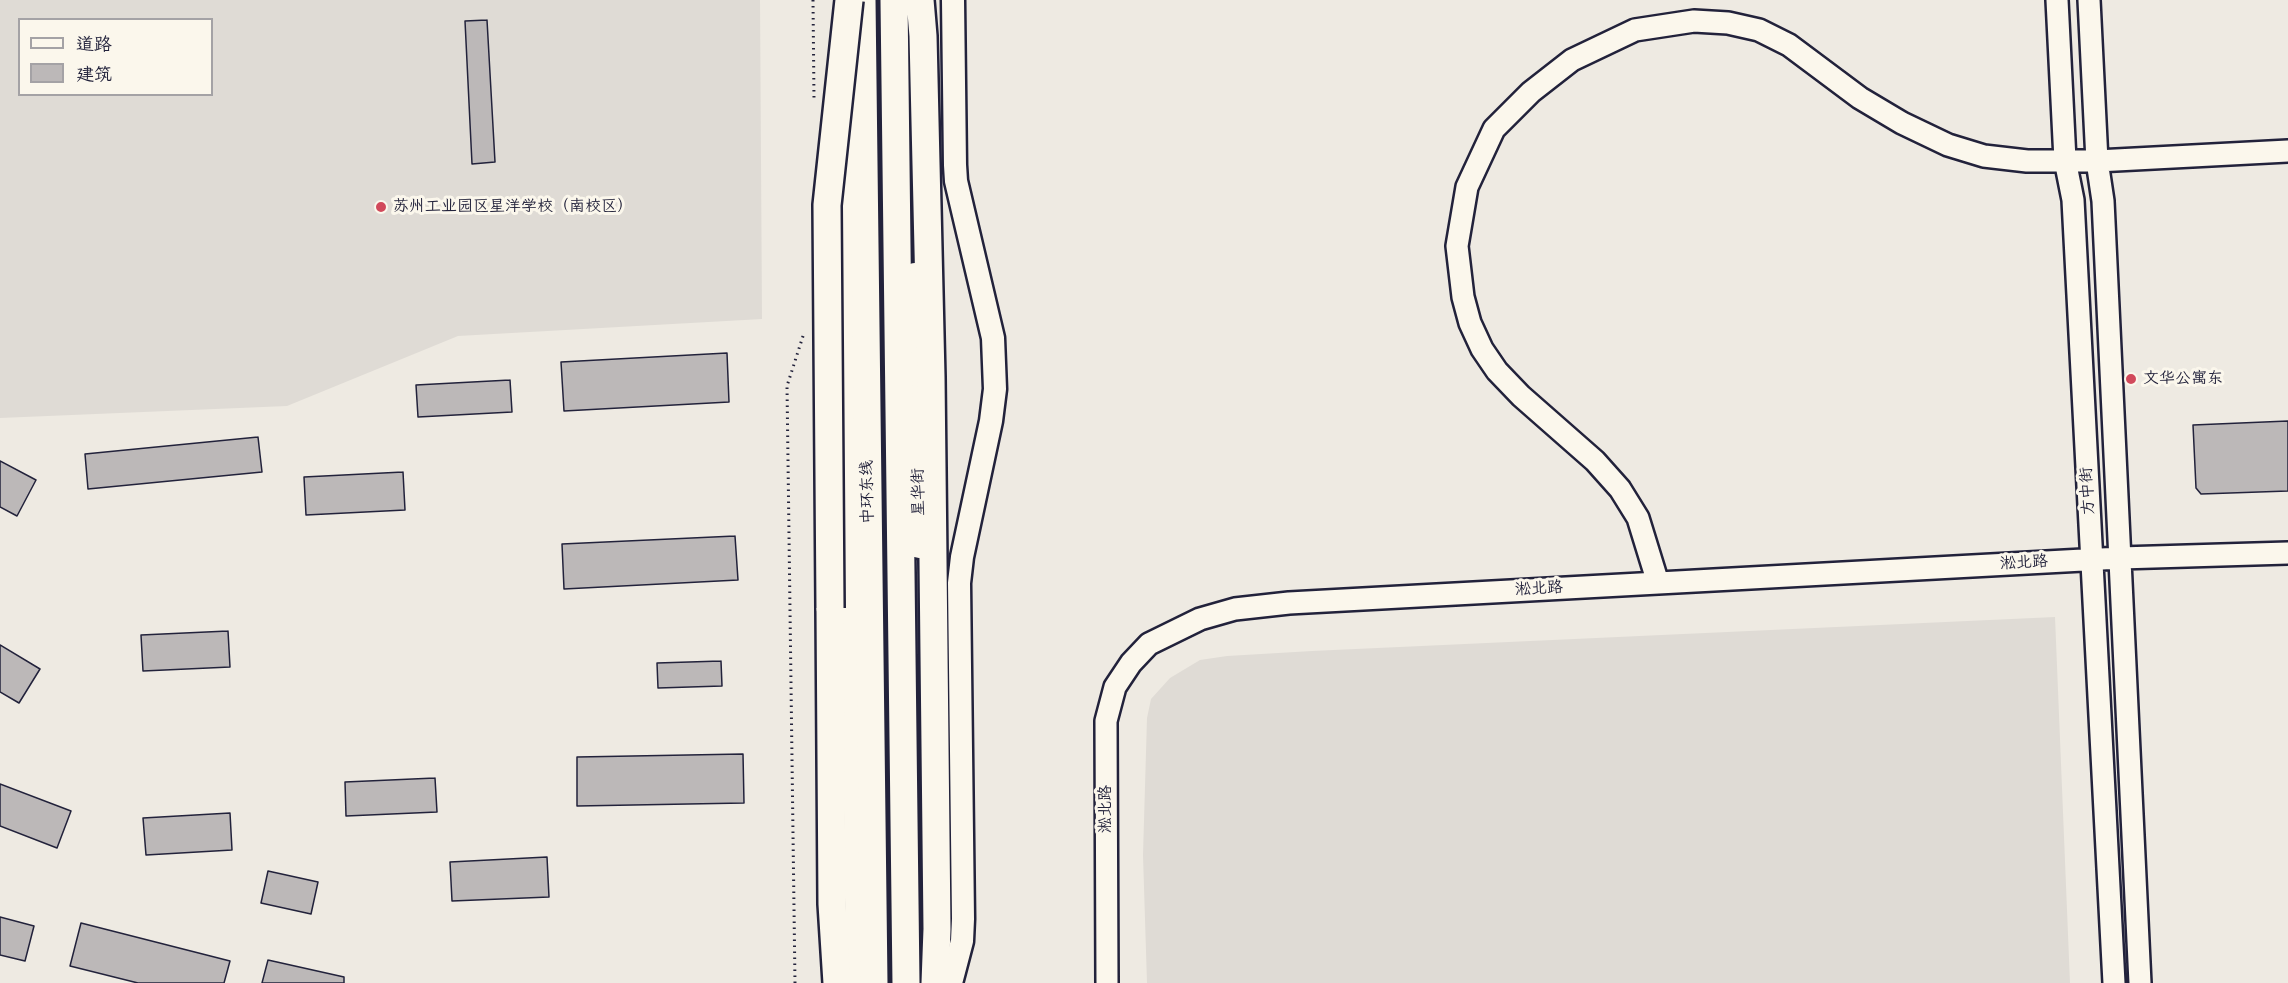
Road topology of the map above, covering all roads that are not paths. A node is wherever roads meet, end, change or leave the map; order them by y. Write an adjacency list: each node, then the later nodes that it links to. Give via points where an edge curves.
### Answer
1 (847, 0): 16 (highway, bridge, via 827,205 832,904); 17 (main road)
2 (862, 0): 18 (highway, 中环东线)
3 (894, 0): 19 (highway, 中环东线)
4 (911, 0): 20 (main road, 星华街)
5 (920, 0): 21 (highway, via 931,376)
6 (953, 0): 22 (main road, via 956,181 993,338 995,389 959,583 963,919 960,952)
7 (2057, 0): 10 (street, 方中街)
8 (2089, 0): 11 (street, 方中街)
9 (2288, 151): 11 (street)
10 (2065, 160): 11 (street); 14 (street, 方中街, via 2073,200); 15 (street, via 1984,156 1948,145 1860,98 1789,45 1759,30 1694,21 1635,30 1572,60 1531,92 1494,129 1467,187 1457,246 1470,323 1497,371 1620,489 1638,518)
11 (2097, 161): 13 (street, 方中街, via 2103,201)
12 (2288, 553): 13 (street, 淞北路)
13 (2120, 558): 14 (street, 淞北路); 25 (street, 方中街)
14 (2091, 560): 15 (street, 淞北路); 24 (street, 方中街)
15 (1658, 583): 23 (street, 淞北路, via 1235,609 1200,619 1149,644 1115,687 1106,721)
16 (837, 983)
17 (857, 983)
18 (874, 983)
19 (906, 983)
20 (926, 983)
21 (935, 983)
22 (951, 983)
23 (1107, 983)
24 (2114, 983)
25 (2140, 983)

